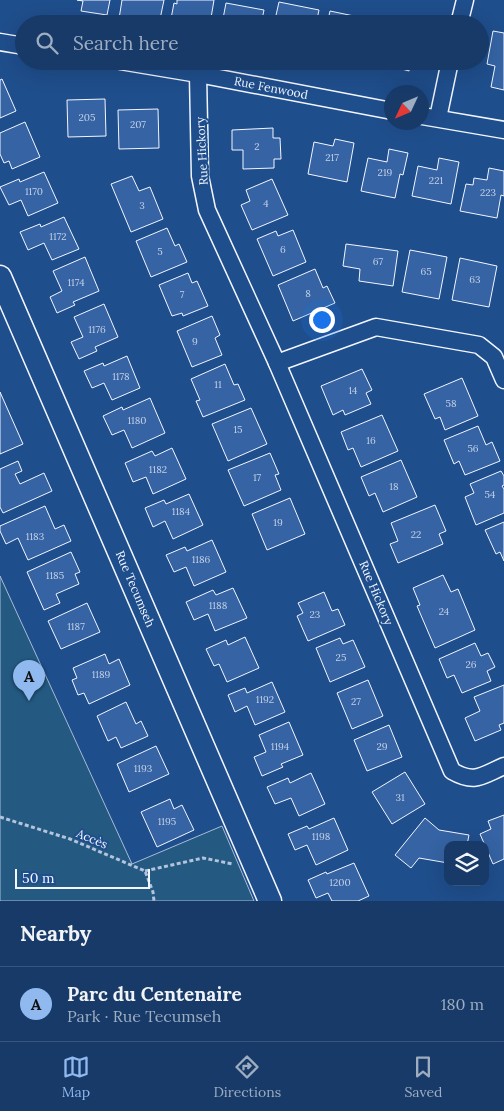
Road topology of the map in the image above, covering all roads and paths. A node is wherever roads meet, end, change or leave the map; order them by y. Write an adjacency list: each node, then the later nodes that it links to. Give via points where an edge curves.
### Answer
1 (466, 0): 2 (street)
2 (462, 15)
3 (0, 42): 4 (street)
4 (15, 44)
5 (174, 70): 7 (street, Rue Fenwood)
6 (447, 70): 9 (street)
7 (198, 74): 8 (street, Rue Fenwood); 12 (street, Rue Hickory, via 200,176 207,210)
8 (384, 109)
9 (430, 117): 10 (street)
10 (504, 130)
11 (0, 277): 19 (street, Rue Tecumseh)
12 (277, 364): 13 (street, via 376,326 479,345 494,357); 14 (street, Rue Hickory, via 452,771 465,778 476,778)
13 (504, 380)
14 (504, 766)
15 (0, 817): 17 (path, Accès, via 70,839)
16 (235, 864): 17 (path, via 203,858)
17 (145, 871): 18 (path)
18 (154, 901)
19 (270, 901)

